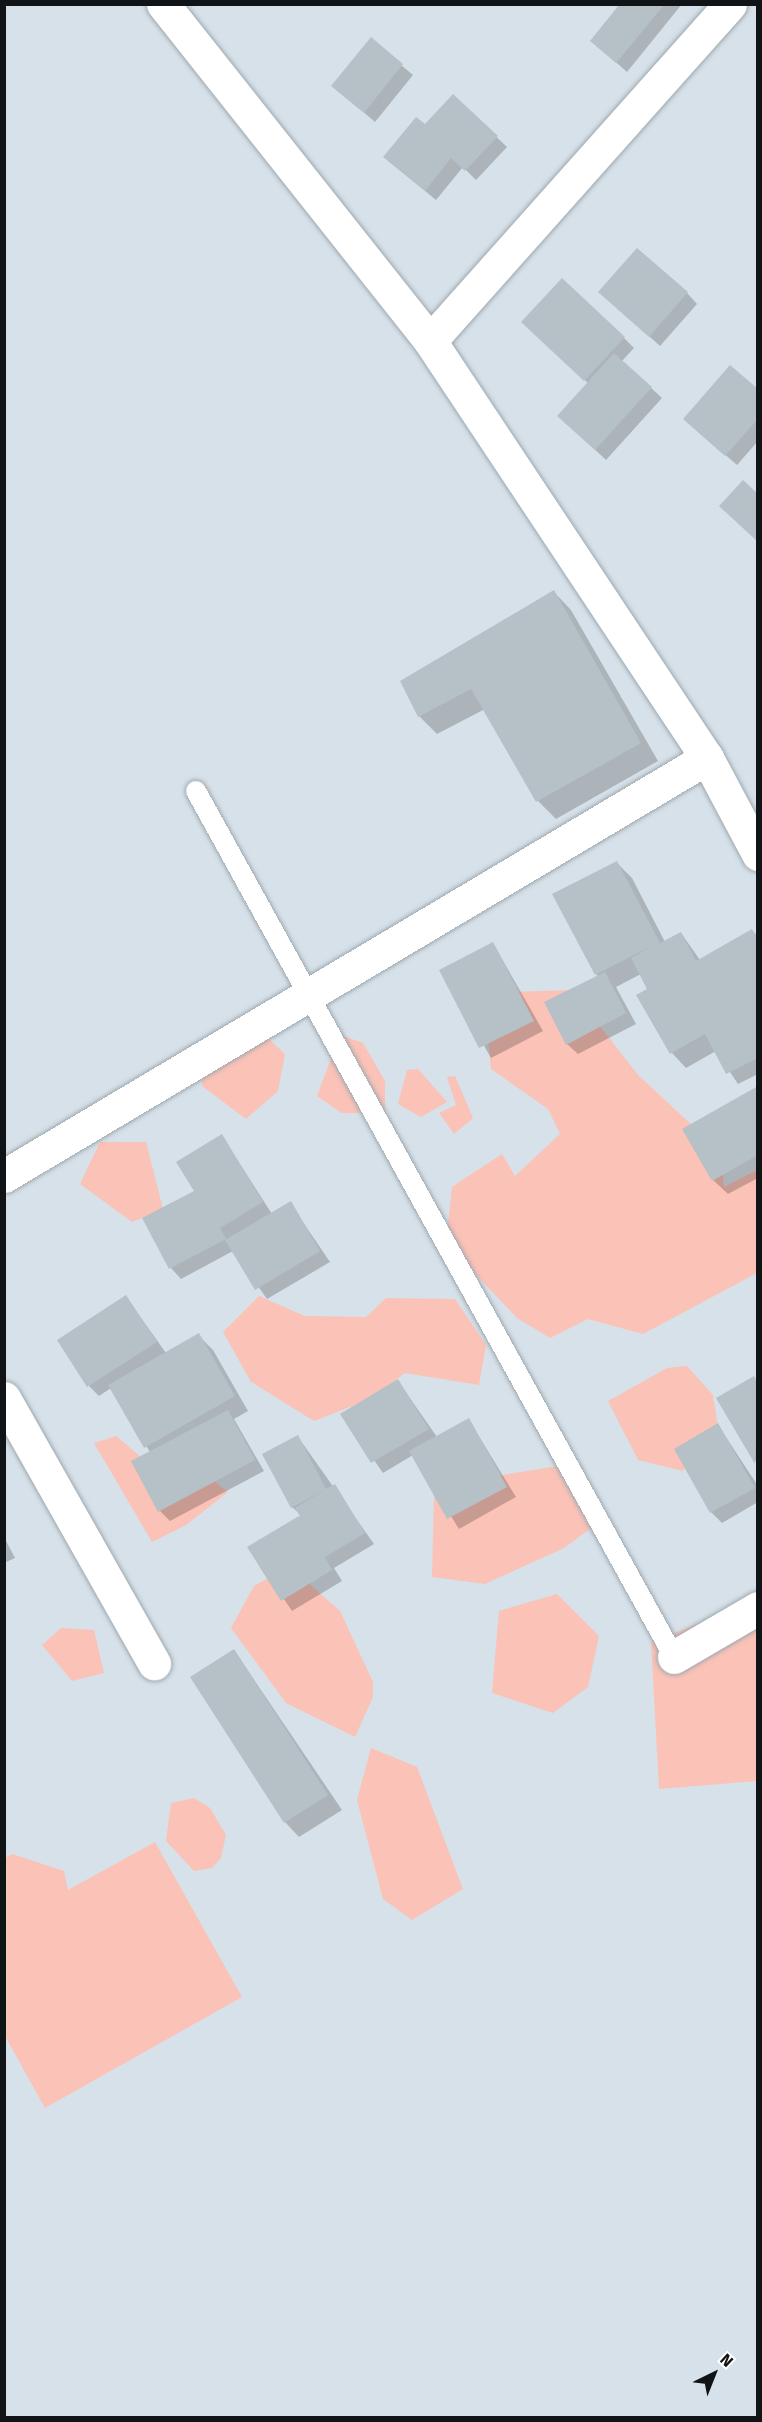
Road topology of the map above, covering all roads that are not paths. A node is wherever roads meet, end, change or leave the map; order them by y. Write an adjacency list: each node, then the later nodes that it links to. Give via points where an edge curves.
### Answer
1 (163, 4): 3 (street)
2 (730, 4): 3 (street)
3 (430, 342): 4 (street)
4 (707, 758): 6 (street); 8 (street)
5 (196, 791): 8 (lane)
6 (749, 815): 7 (street)
7 (758, 854)
8 (309, 995): 9 (street); 12 (lane)
9 (4, 1176)
10 (4, 1398): 13 (street)
11 (758, 1608): 12 (street)
12 (674, 1657)
13 (154, 1663)

